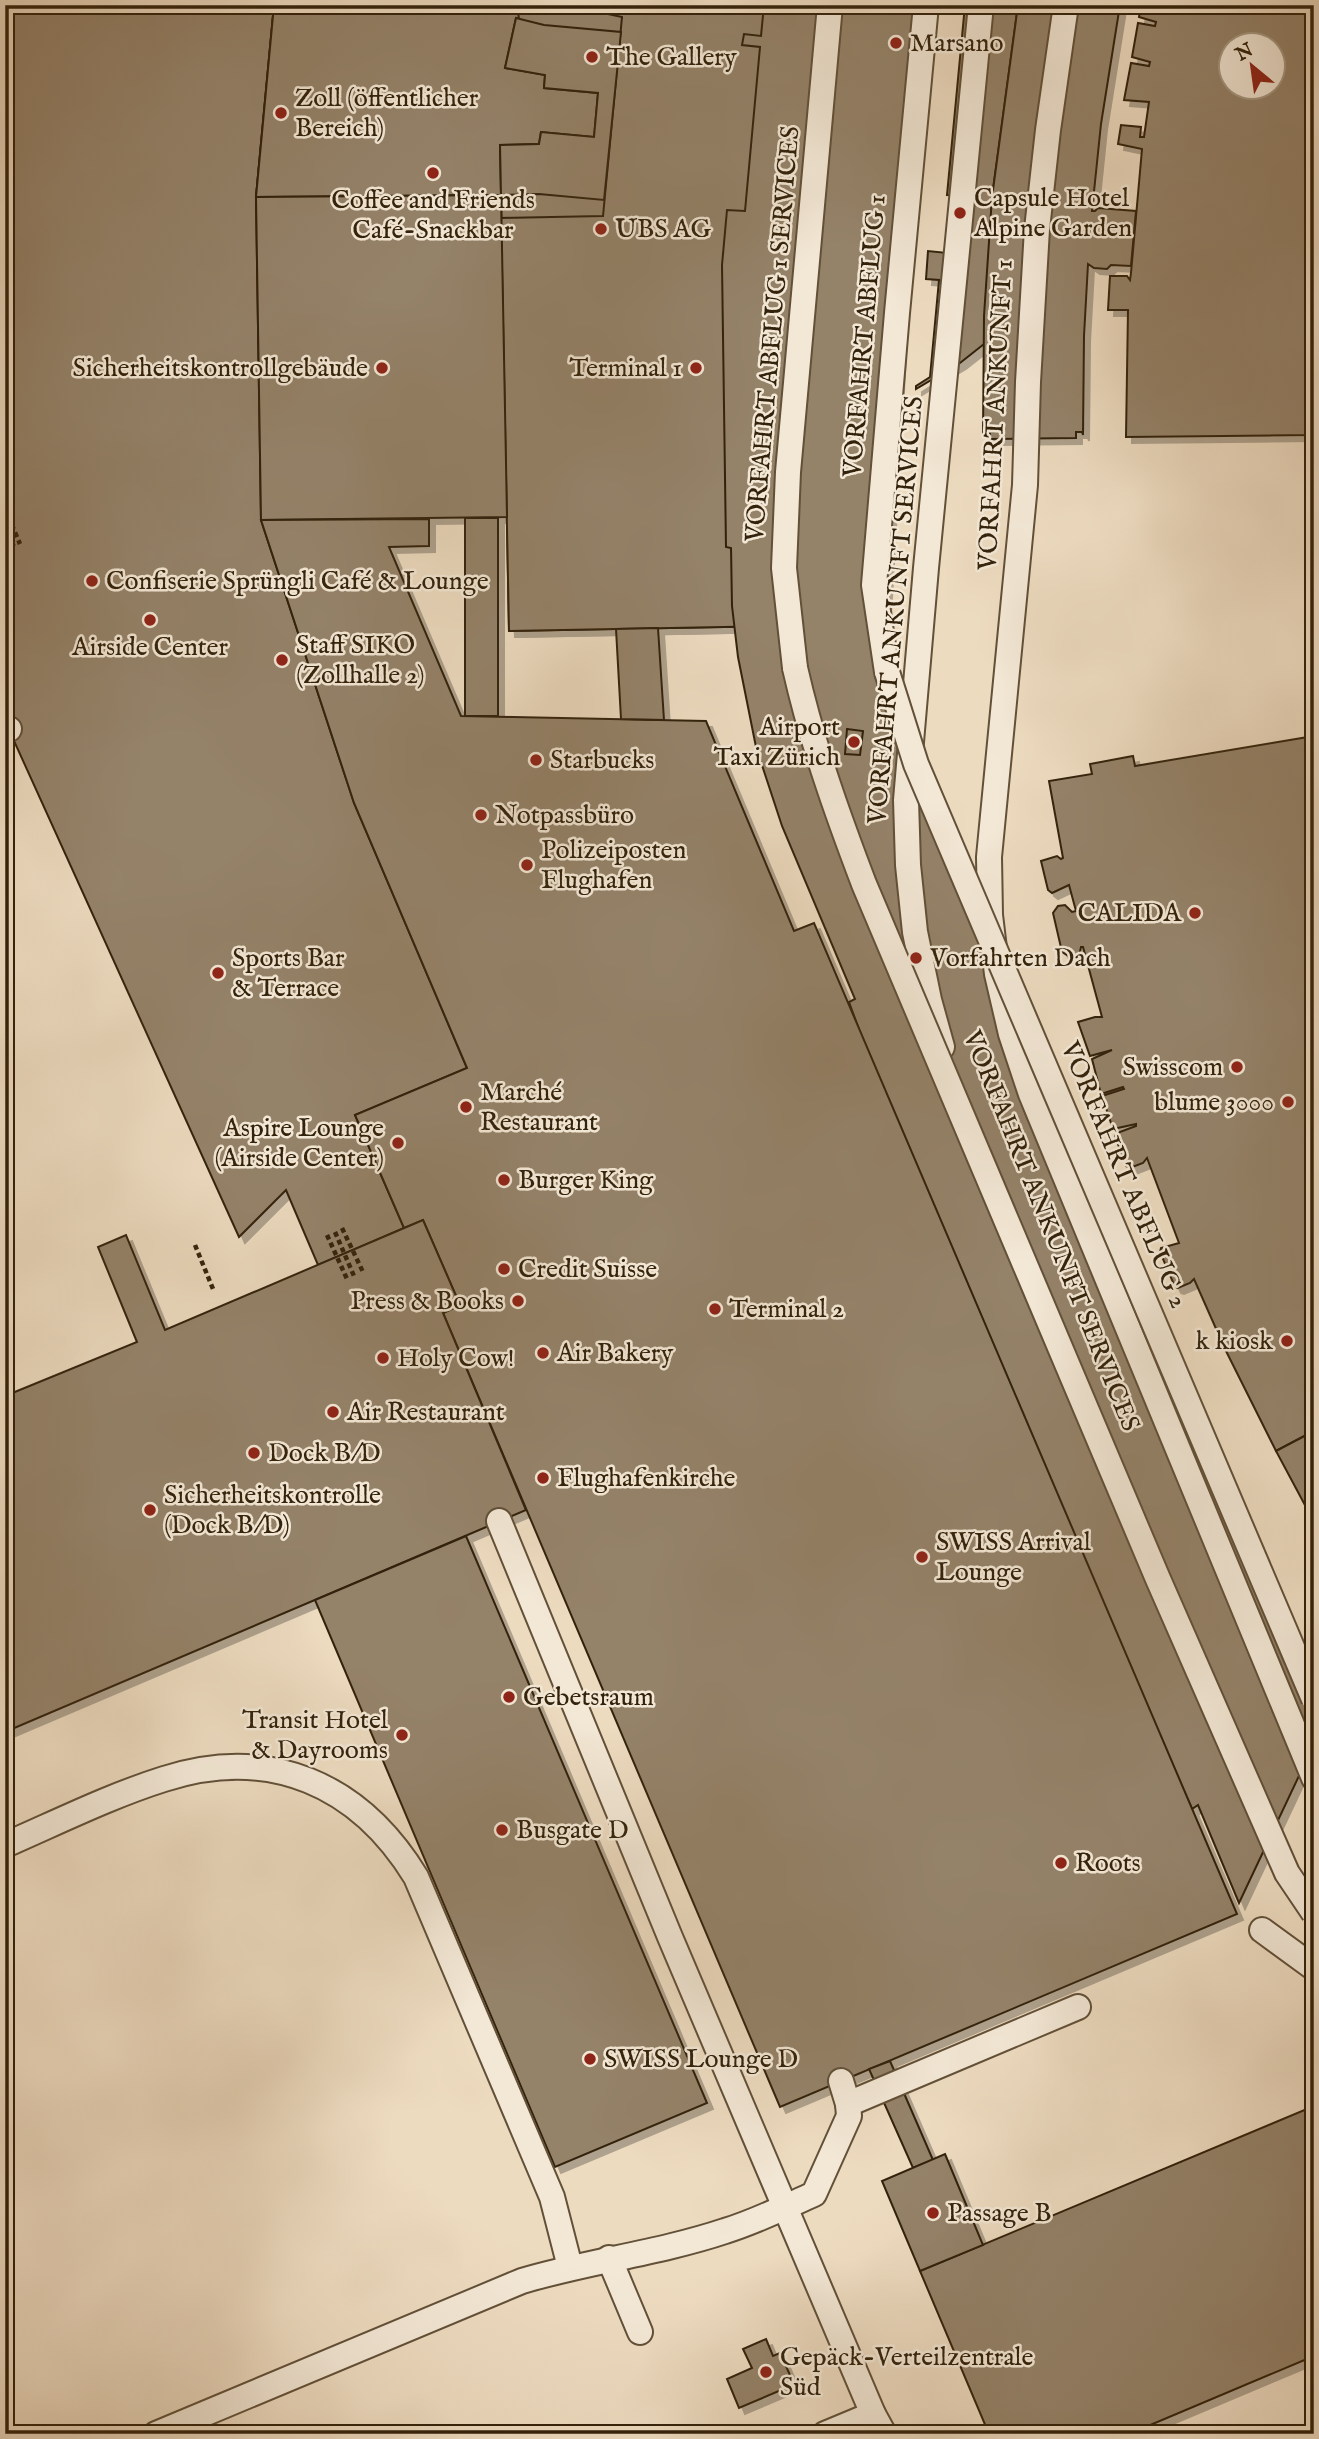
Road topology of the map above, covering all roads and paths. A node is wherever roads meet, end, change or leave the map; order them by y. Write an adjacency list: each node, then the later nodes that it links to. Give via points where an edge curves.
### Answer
1 (830, 5): 20 (lane, VORFAHRT ABFLUG 1 SERVICES, bridge, via 788,471 784,568 795,668 808,728 864,884 1158,1579 1287,1873)
2 (926, 5): 7 (lane, VORFAHRT ABFLUG 1, via 874,585)
3 (981, 5): 20 (lane, VORFAHRT ANKUNFT SERVICES, via 908,768 908,865 919,954 956,1089 1272,1851)
4 (1066, 5): 18 (lane, VORFAHRT ANKUNFT 1, via 1037,229 1025,485 991,830 992,944 1021,1065)
5 (5, 509): 6 (path, via 17,546)
6 (5, 526)
7 (887, 672): 17 (lane, VORFAHRT ABFLUG 2, bridge, via 916,764)
8 (342, 1228): 12 (path)
9 (335, 1232): 13 (path)
10 (327, 1234): 14 (path)
11 (195, 1245): 15 (path)
12 (363, 1272)
13 (354, 1276)
14 (347, 1279)
15 (214, 1289)
16 (499, 1521): 24 (lane, via 674,1948)
17 (1314, 1699)
18 (1314, 1778)
19 (5, 1844): 26 (lane, via 165,1779 201,1770 267,1769 297,1776 351,1803 398,1848 416,1877 552,2197)
20 (1313, 1900)
21 (1262, 1930): 22 (lane)
22 (1314, 1968)
23 (1078, 2007): 24 (lane, via 845,2093 846,2126 814,2194)
24 (786, 2206): 25 (lane, via 727,2231); 28 (lane)
25 (609, 2258): 26 (lane); 27 (lane)
26 (570, 2267): 29 (lane, via 475,2299)
27 (640, 2332)
28 (878, 2424): 30 (lane)
29 (156, 2434)
30 (825, 2434)

